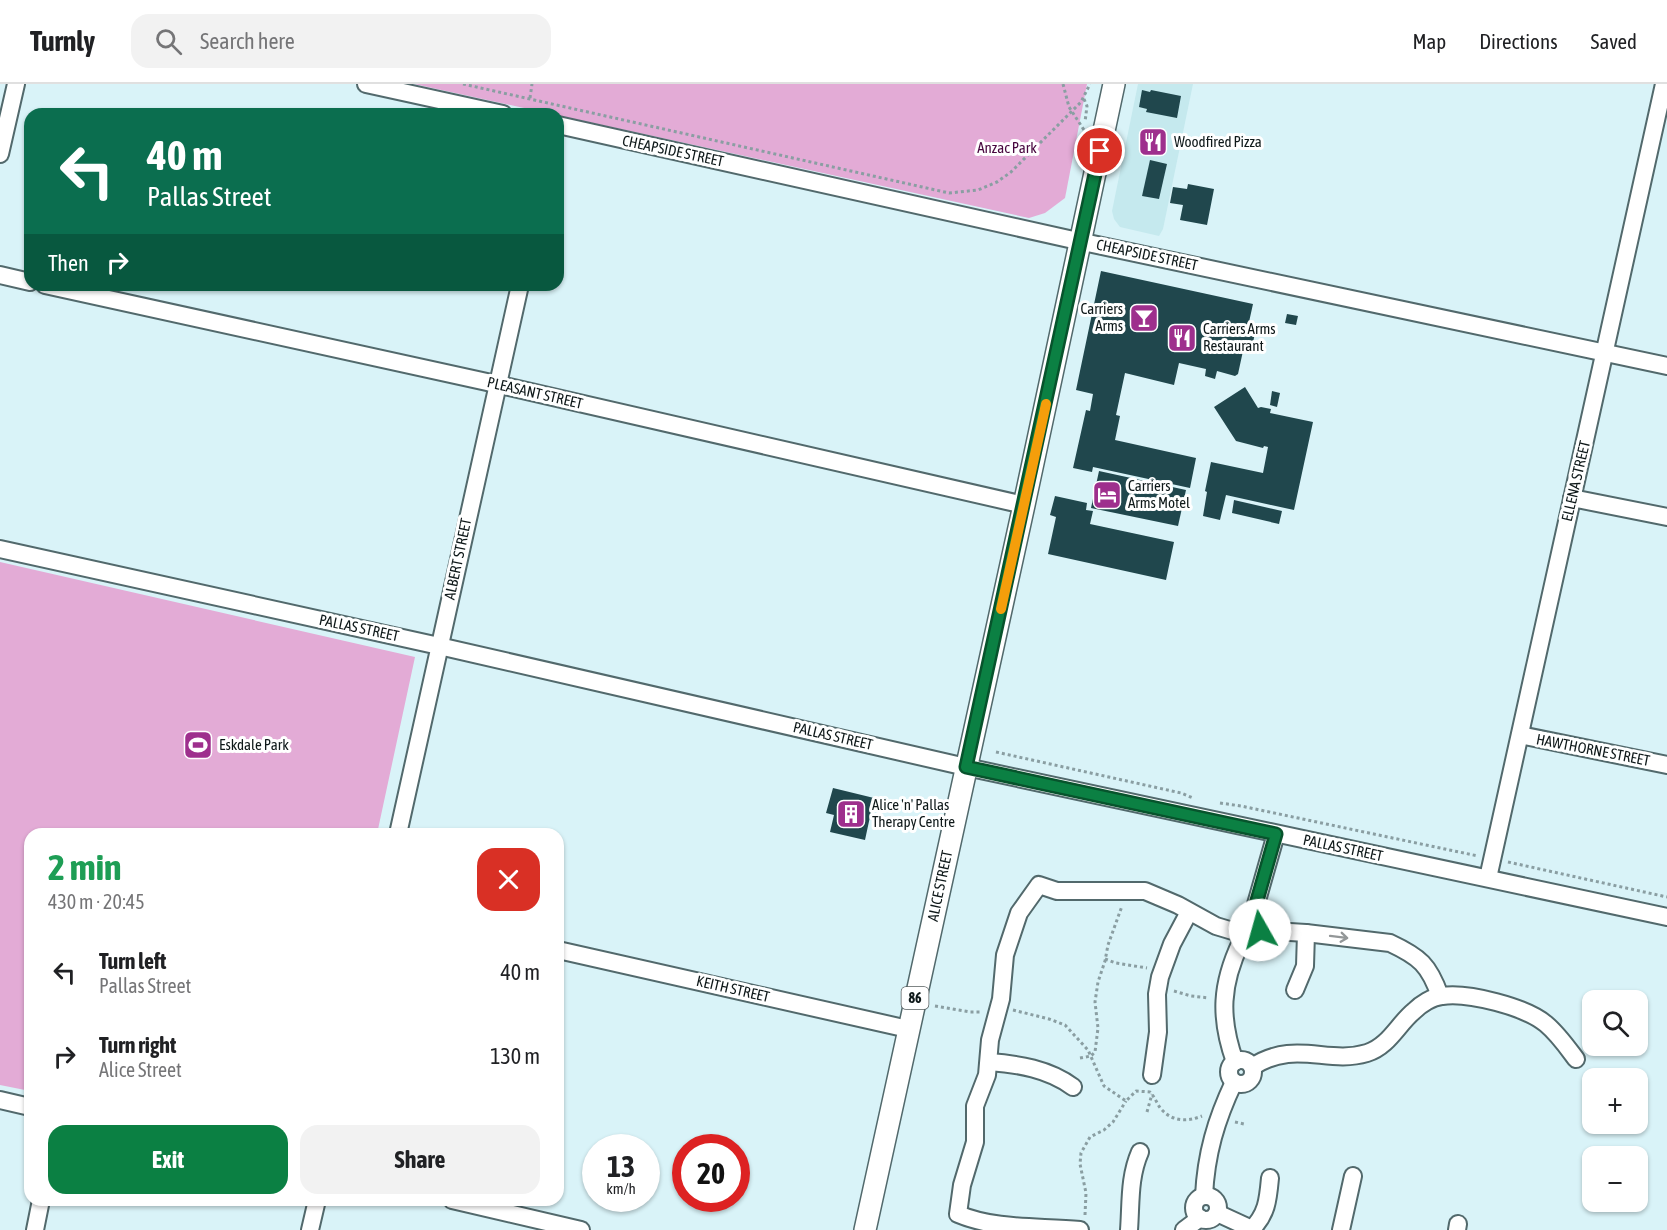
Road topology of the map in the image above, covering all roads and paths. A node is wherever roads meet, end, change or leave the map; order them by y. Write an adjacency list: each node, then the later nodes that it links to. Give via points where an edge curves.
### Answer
1 (16, 84): 14 (street)
2 (366, 84): 11 (street)
3 (463, 84): 9 (path)
4 (532, 84): 9 (path)
5 (1063, 84): 12 (path)
6 (1090, 84): 10 (path)
7 (1114, 84): 15 (main road, ALICE STREET / 86)
8 (1664, 84): 20 (street, ELLENA STREET)
9 (530, 98): 12 (path, via 949,193 978,190 997,182)
10 (1083, 99): 12 (path); 12 (path, via 1087,111 1084,130)
11 (476, 108)
12 (1072, 111)
13 (564, 126): 15 (street, CHEAPSIDE STREET)
14 (0, 154)
15 (1081, 241): 20 (street, CHEAPSIDE STREET); 24 (main road, ALICE STREET / 86)
16 (0, 275): 17 (street)
17 (24, 281)
18 (72, 291): 22 (street, PLEASANT STREET)
19 (519, 291): 22 (street, ALBERT STREET)
20 (1605, 353): 21 (street, CHEAPSIDE STREET); 23 (street, ELLENA STREET)
21 (1667, 366)
22 (496, 384): 24 (street, PLEASANT STREET); 27 (street, ALBERT STREET)
23 (1572, 498): 25 (street); 28 (street, ELLENA STREET)
24 (1024, 505): 31 (main road, ALICE STREET / 86)
25 (1667, 517)
26 (0, 549): 27 (street, PALLAS STREET)
27 (439, 646): 31 (street, PALLAS STREET); 34 (street, ALBERT STREET)
28 (1520, 735): 30 (street, HAWTHORNE STREET); 38 (street, ELLENA STREET)
29 (996, 752): 32 (path)
30 (1667, 765)
31 (966, 767): 35 (street, PALLAS STREET); 54 (main road, ALICE STREET / 86)
32 (1194, 798)
33 (1215, 803): 36 (path)
34 (399, 828)
35 (1276, 834): 38 (street, PALLAS STREET); 43 (street, via 1254,911)
36 (1477, 856)
37 (1507, 862): 40 (path)
38 (1488, 878): 42 (street, PALLAS STREET)
39 (1128, 891): 41 (street, via 1145,891); 47 (path); 53 (street, via 1057,891 1039,885 1018,913 1005,955)
40 (1667, 897)
41 (1189, 912): 45 (street); 48 (street, via 1172,944)
42 (1667, 917)
43 (1257, 926): 44 (street); 45 (street, via 1242,921)
44 (1306, 933): 49 (street, via 1305,966); 50 (street, one-way to 50, via 1402,949 1425,965)
45 (1238, 937): 51 (street)
46 (564, 951): 54 (street, KEITH STREET)
47 (1106, 959): 48 (path, via 1146,967); 55 (path, via 1097,988 1097,1039)
48 (1159, 982): 51 (path, via 1191,996); 61 (street)
49 (1294, 990)
50 (1440, 996): 57 (street, via 1477,999 1534,1016); 60 (street, via 1413,1011 1389,1039 1366,1053 1293,1053 1263,1059)
51 (1224, 1001): 59 (street, via 1223,1018)
52 (935, 1006): 53 (path, via 970,1012)
53 (998, 1008): 55 (path, via 1065,1025); 58 (street)
54 (908, 1029): 83 (main road, ALICE STREET / 86)
55 (1091, 1056): 56 (path); 66 (path, via 1104,1086)
56 (1080, 1058)
57 (1576, 1059)
58 (989, 1062): 63 (street, via 1040,1071); 79 (street, via 975,1106 975,1142 958,1214 998,1227)
59 (1235, 1062): 60 (street, via 1243,1060); 62 (street, via 1229,1071)
60 (1252, 1067): 62 (street, via 1250,1081)
61 (1152, 1075): 64 (path)
62 (1234, 1082): 73 (street, via 1217,1120)
63 (1073, 1087)
64 (1152, 1094): 66 (path, via 1139,1090); 68 (path); 69 (path, via 1162,1110 1179,1120)
65 (0, 1101): 67 (street)
66 (1126, 1101): 79 (path, via 1116,1119 1087,1140 1081,1153 1086,1200)
67 (24, 1106)
68 (1147, 1113)
69 (1206, 1115)
70 (1140, 1152): 84 (street, via 1132,1176)
71 (1353, 1176): 87 (street)
72 (1270, 1178): 86 (street, via 1266,1208)
73 (1204, 1196): 77 (street, via 1215,1199); 78 (street, via 1195,1203 1194,1211)
74 (40, 1206): 80 (street)
75 (315, 1206): 81 (street)
76 (478, 1206): 82 (street)
77 (1217, 1213): 78 (street, via 1208,1220); 86 (street)
78 (1200, 1218): 85 (street)
79 (1082, 1227)
80 (35, 1230)
81 (310, 1230)
82 (581, 1230)
83 (865, 1230)
84 (1129, 1230)
85 (1184, 1230)
86 (1252, 1230)
87 (1341, 1230)

